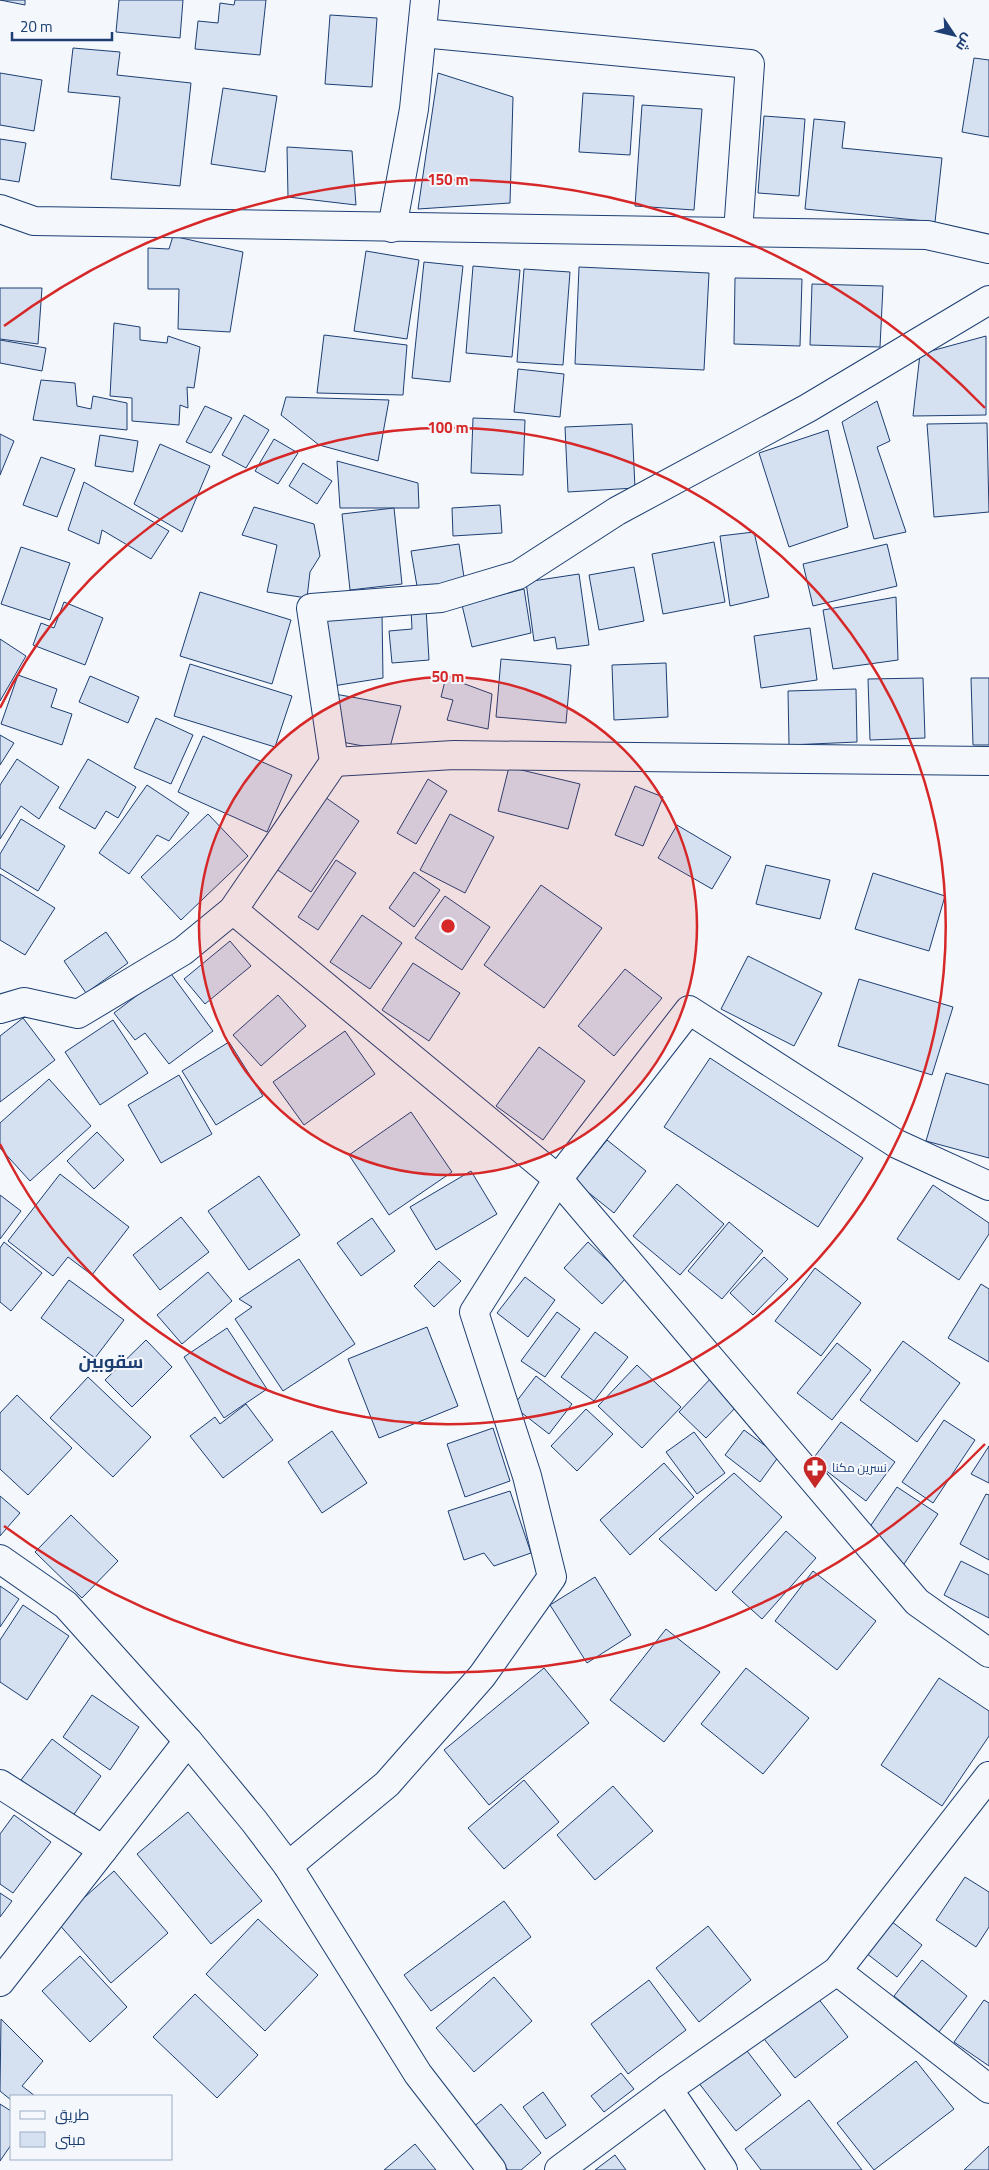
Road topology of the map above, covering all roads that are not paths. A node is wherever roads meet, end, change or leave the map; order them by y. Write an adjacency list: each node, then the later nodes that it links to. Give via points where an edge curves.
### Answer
1 (425, 0): 2 (street)
2 (422, 34): 4 (street, via 414,109); 5 (street, via 750,64)
3 (0, 209): 4 (street, via 34,221)
4 (392, 228): 5 (street)
5 (738, 232): 6 (street, via 927,235)
6 (989, 249)
7 (989, 300): 9 (street, via 808,408 617,511 518,575 441,598 311,608)
8 (989, 761): 9 (street, via 454,755)
9 (334, 762): 10 (street)
10 (233, 910): 11 (street, via 183,951 78,1014 24,1002); 12 (street)
11 (0, 1009)
12 (558, 1179): 13 (street, via 689,1010 896,1144); 15 (street, via 917,1602); 20 (street, via 474,1312 527,1476 552,1576 482,1676 387,1784)
13 (989, 1186)
14 (0, 1559): 16 (street, via 66,1605)
15 (989, 1653)
16 (188, 1741): 19 (street); 20 (street)
17 (989, 1776): 21 (street)
18 (0, 1784): 19 (street)
19 (103, 1850): 22 (street)
20 (288, 1866): 25 (street, via 418,2074)
21 (837, 1971): 23 (street); 24 (street)
22 (3, 1972)
23 (989, 2089)
24 (668, 2090): 26 (street); 27 (street)
25 (492, 2170)
26 (559, 2170)
27 (723, 2170)

